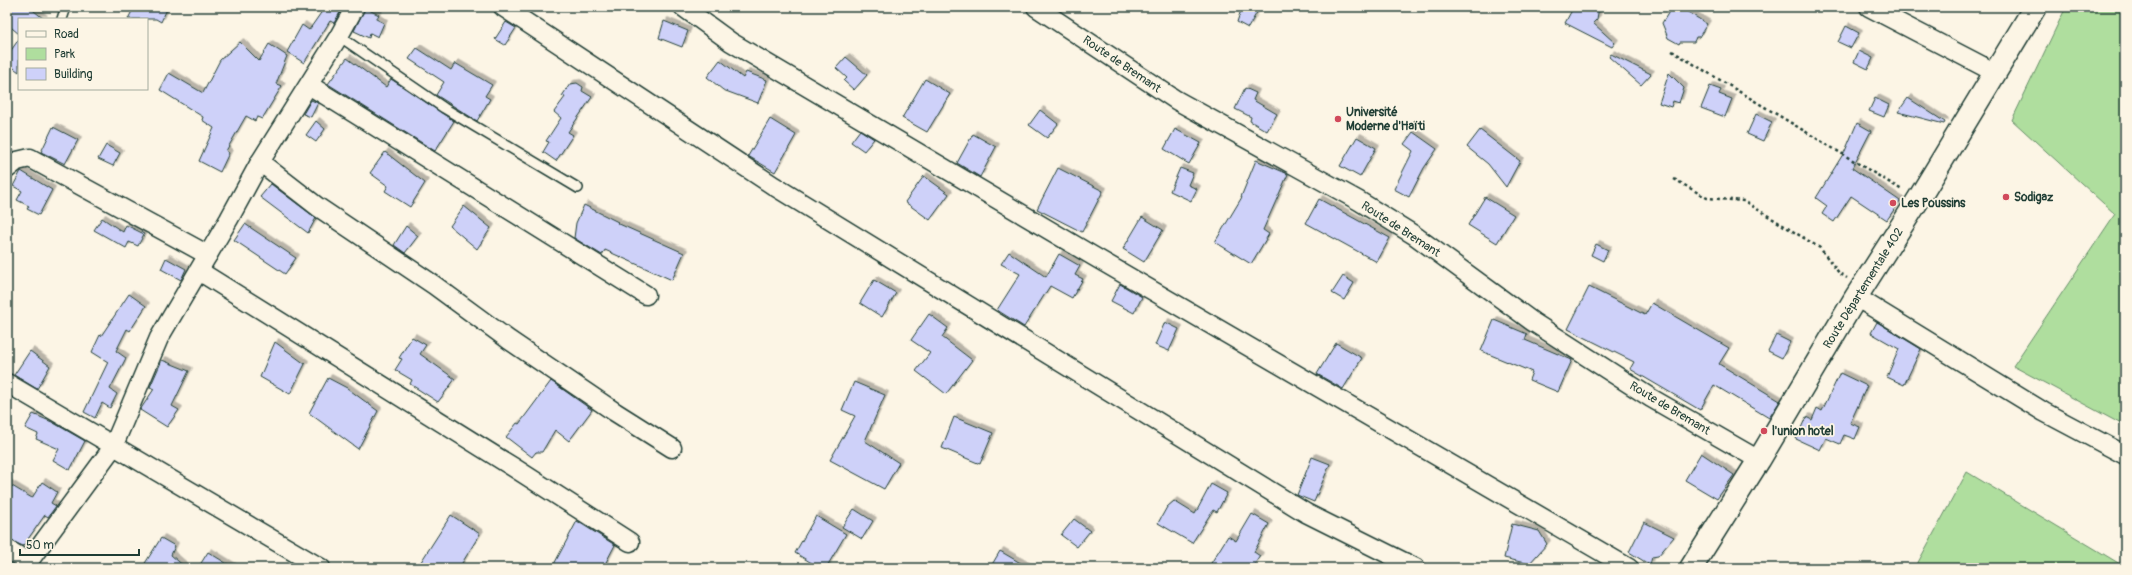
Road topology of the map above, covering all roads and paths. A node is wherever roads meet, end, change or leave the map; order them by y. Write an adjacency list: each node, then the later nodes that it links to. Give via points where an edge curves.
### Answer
1 (66, 7): 8 (lane)
2 (354, 7): 9 (street)
3 (503, 7): 31 (street, via 774,186 1306,513)
4 (683, 7): 32 (street, via 731,42)
5 (1036, 7): 26 (street, Route de Bremant, via 1176,100 1359,201 1414,235 1539,326 1651,398)
6 (1869, 7): 11 (street)
7 (2035, 7): 11 (main road, Route Départementale 402)
8 (62, 18)
9 (339, 36): 12 (street); 16 (lane, via 444,108)
10 (1672, 51): 17 (path)
11 (1996, 73): 17 (main road, Route Départementale 402)
12 (309, 85): 13 (street); 21 (street)
13 (260, 162): 18 (street); 24 (street, via 318,207 434,285 509,340)
14 (7, 169): 18 (street, via 17,161 30,158)
15 (1674, 179): 20 (path, via 1707,198 1744,201 1820,248 1839,273)
16 (578, 188)
17 (1918, 200): 20 (main road, Route Départementale 402)
18 (208, 255): 19 (street)
19 (199, 270): 23 (street, via 159,338); 27 (street)
20 (1860, 292): 25 (street, via 2044,412); 26 (main road, Route Départementale 402)
21 (646, 296)
22 (7, 383): 23 (street)
23 (114, 447): 29 (street); 30 (street)
24 (672, 448)
25 (2125, 455)
26 (1759, 460): 33 (main road, Route Départementale 402)
27 (630, 542)
28 (7, 549): 29 (street)
29 (27, 565)
30 (321, 568)
31 (1416, 568)
32 (1629, 568)
33 (1692, 568)

